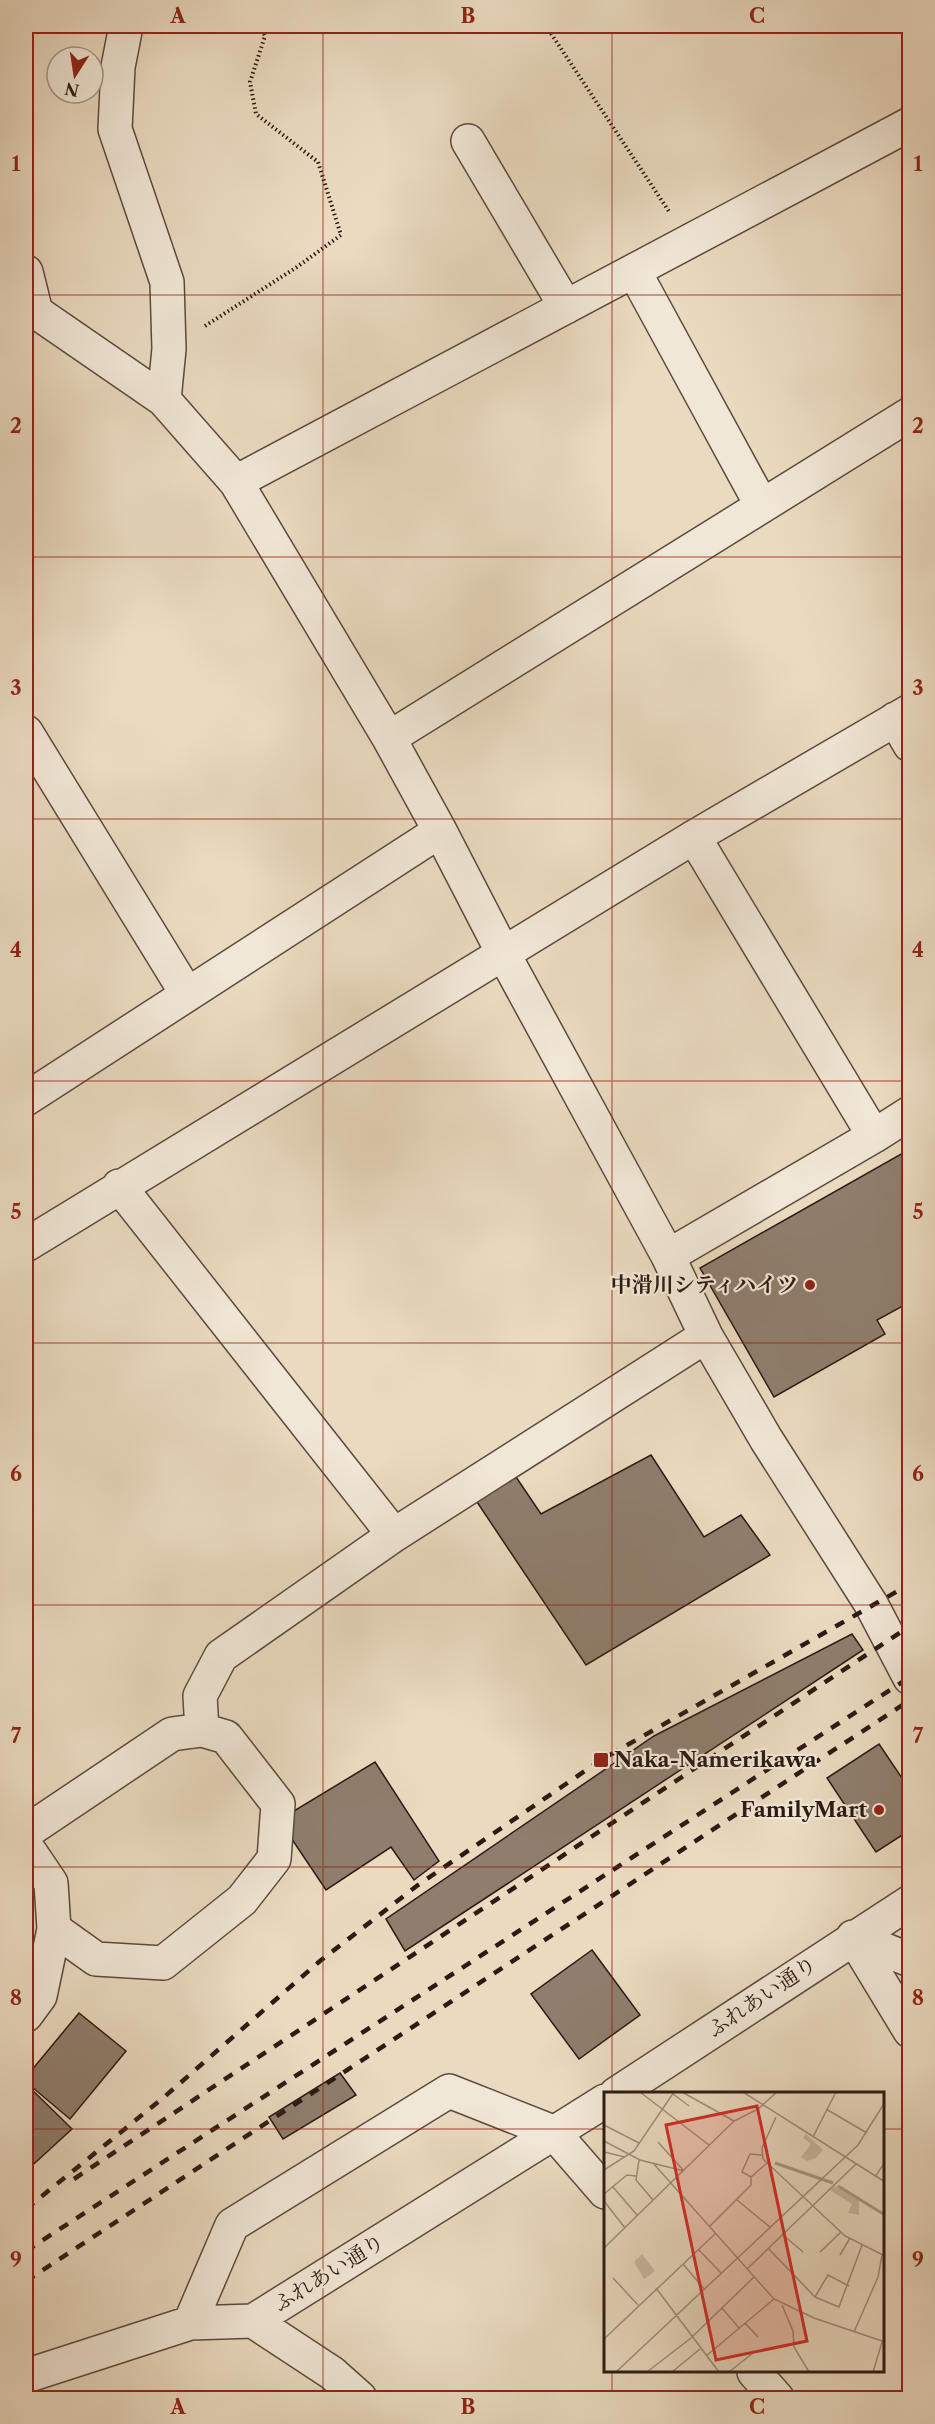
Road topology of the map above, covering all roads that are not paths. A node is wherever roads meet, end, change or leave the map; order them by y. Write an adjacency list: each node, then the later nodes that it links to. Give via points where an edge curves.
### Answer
1 (126, 26): 8 (street, via 118,67 115,129 167,282 170,349)
2 (909, 124): 4 (street)
3 (468, 141): 6 (street)
4 (634, 270): 6 (street); 11 (street)
5 (26, 272): 7 (street)
6 (566, 307): 10 (street)
7 (31, 309): 8 (street)
8 (164, 400): 10 (street)
9 (909, 414): 11 (street)
10 (236, 482): 14 (street)
11 (762, 506): 14 (street)
12 (905, 725): 16 (street)
13 (26, 732): 18 (street)
14 (389, 738): 15 (street)
15 (440, 831): 17 (street); 18 (street)
16 (693, 837): 17 (street); 21 (street)
17 (503, 953): 22 (street); 24 (street)
18 (187, 994): 19 (street)
19 (26, 1099)
20 (909, 1113): 21 (street)
21 (874, 1136): 24 (street)
22 (119, 1186): 23 (street); 26 (street)
23 (26, 1245)
24 (668, 1256): 25 (street)
25 (706, 1336): 26 (street); 27 (street, via 871,1604)
26 (394, 1535): 28 (street, via 221,1656 200,1696)
27 (909, 1678)
28 (202, 1730): 29 (street, via 172,1734); 32 (street, via 226,1737 278,1804 274,1858 242,1900 163,1963 96,1959)
29 (26, 1832)
30 (26, 1846): 32 (street, via 51,1883)
31 (909, 1902): 33 (street, ふれあい通り)
32 (54, 1929): 35 (street, via 40,1996)
33 (853, 1937): 34 (street); 36 (street); 37 (street, ふれあい通り)
34 (909, 1960)
35 (26, 2015)
36 (909, 2031)
37 (618, 2092)
38 (604, 2102): 39 (street, ふれあい通り)
39 (554, 2132): 40 (street); 41 (street, ふれあい通り); 42 (street, via 449,2091 232,2225)
40 (604, 2191)
41 (253, 2320): 42 (street, ふれあい通り); 45 (street, via 332,2373)
42 (190, 2323): 44 (street, ふれあい通り)
43 (755, 2373): 46 (street)
44 (26, 2376)
45 (360, 2398)
46 (777, 2398)

